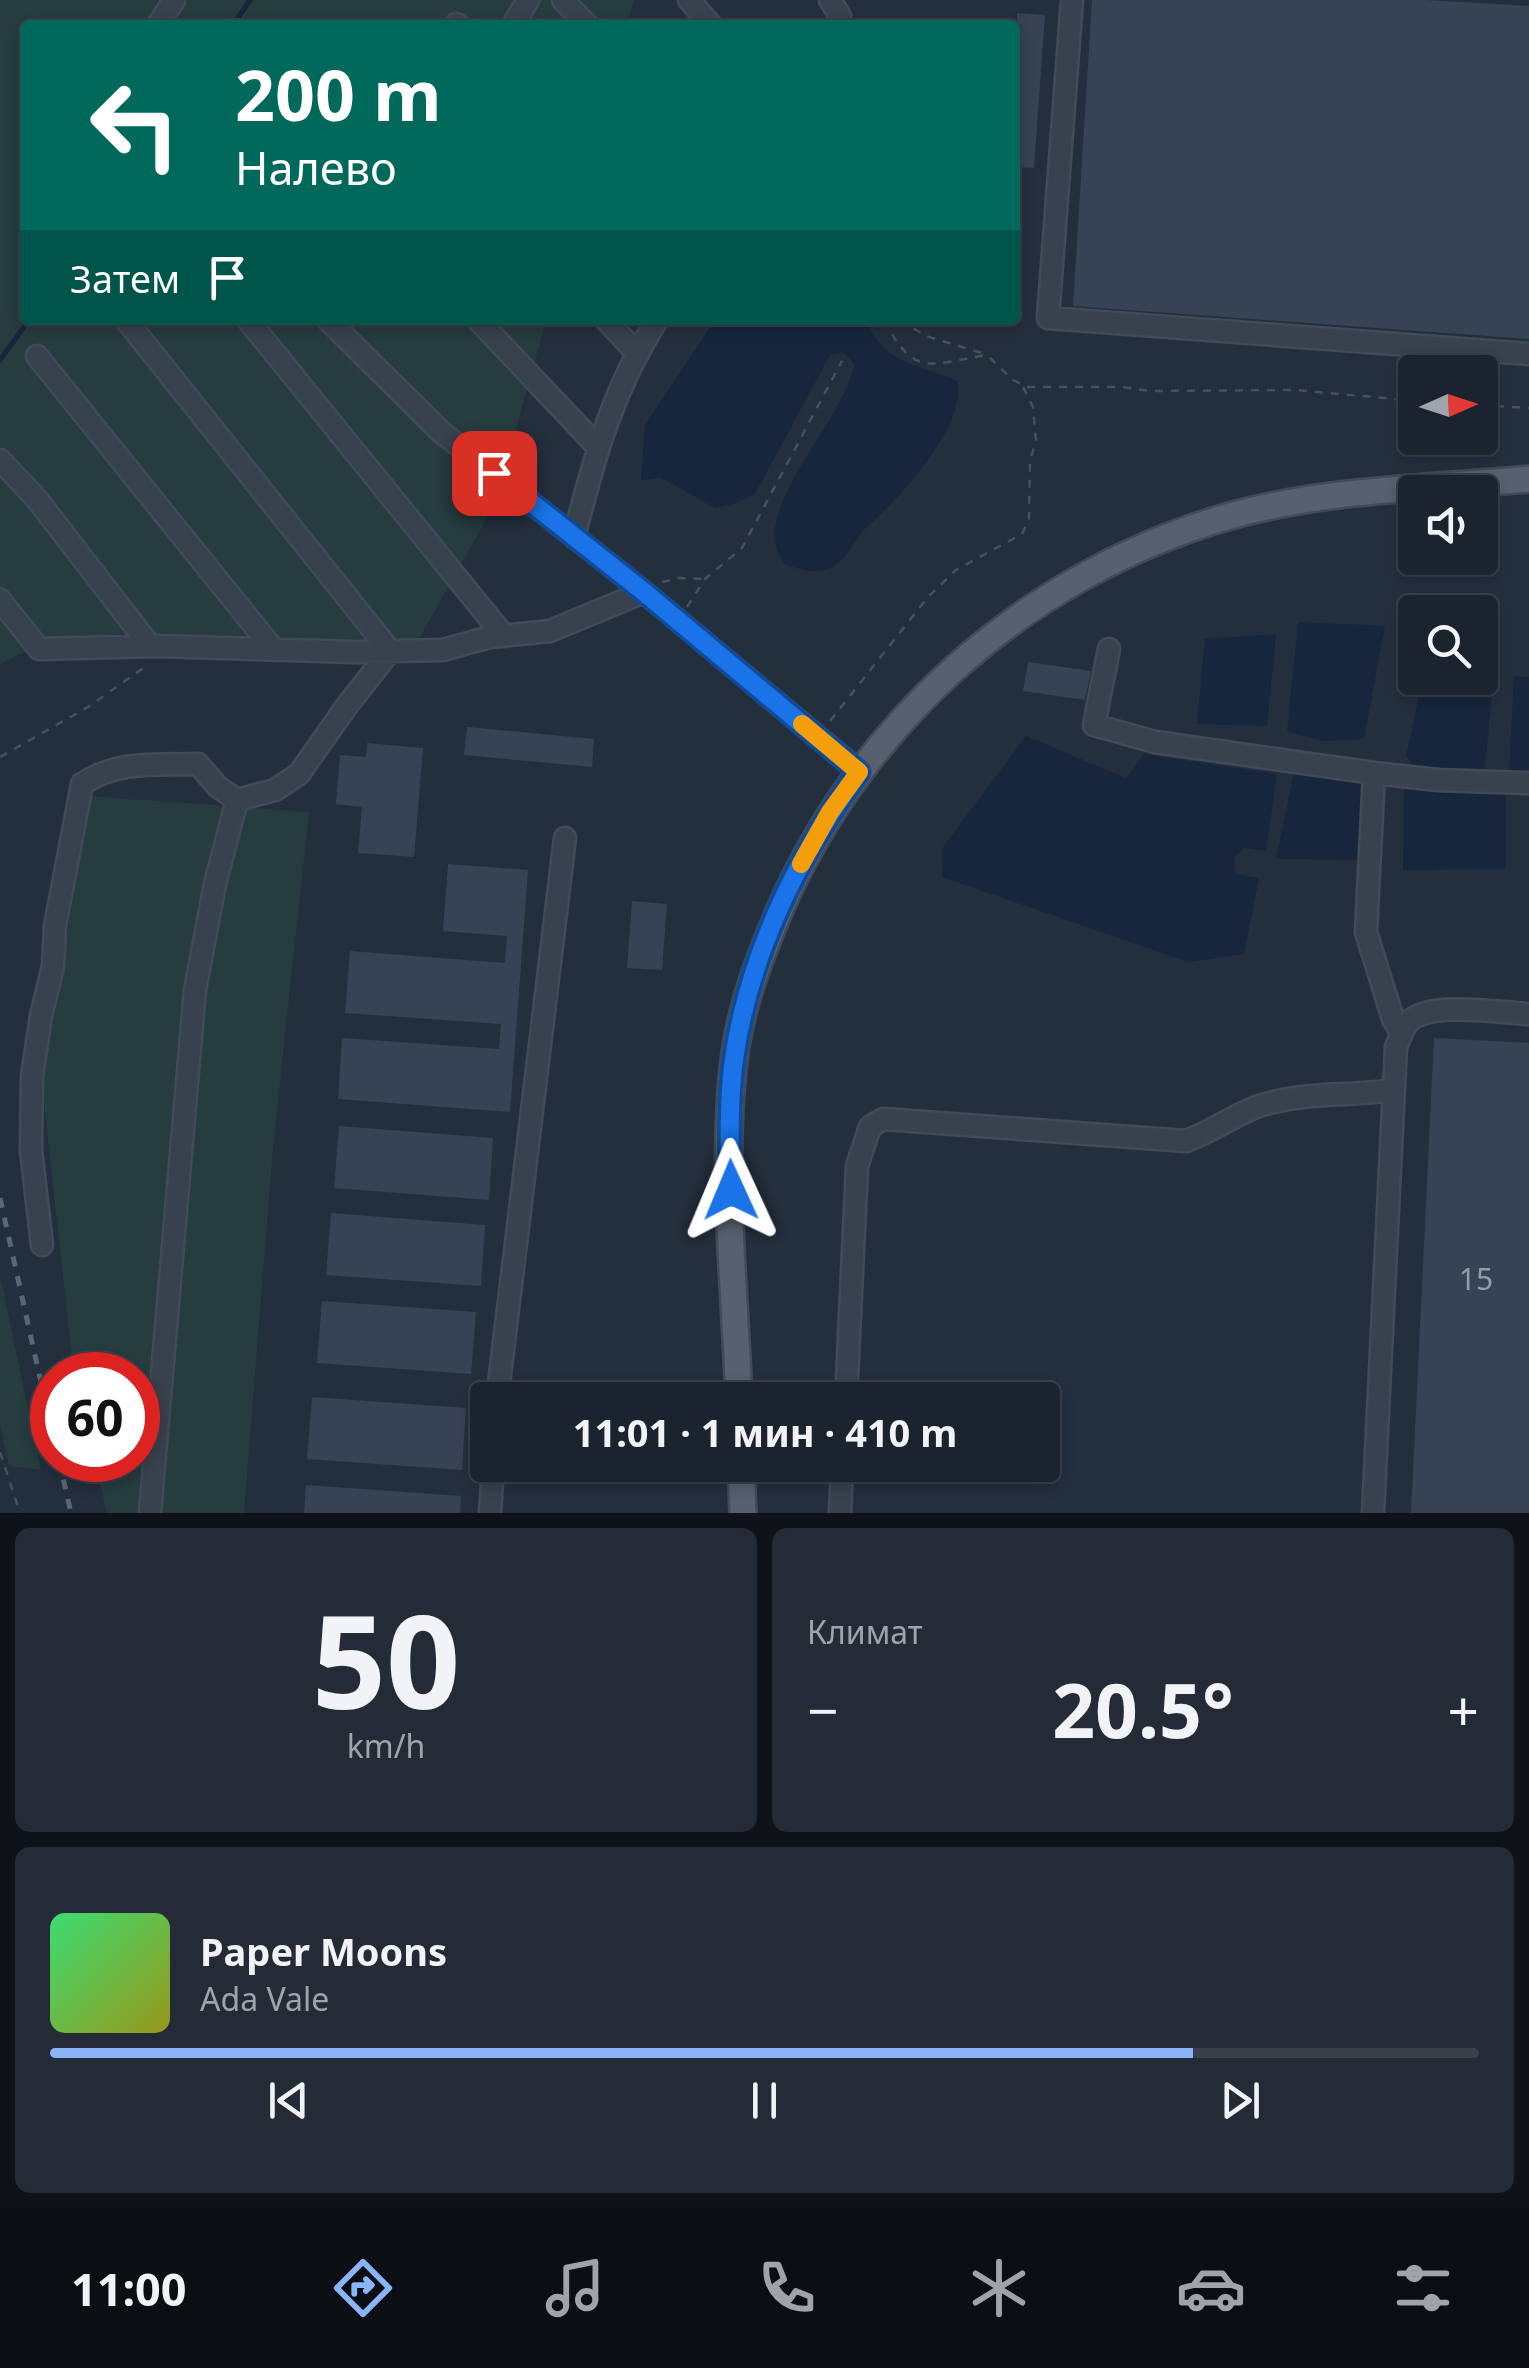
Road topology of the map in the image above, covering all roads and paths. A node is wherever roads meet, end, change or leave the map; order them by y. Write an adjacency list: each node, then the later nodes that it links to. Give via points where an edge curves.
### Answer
1 (563, 0): 4 (street)
2 (689, 0): 5 (street)
3 (1072, 0): 15 (street, via 1048,318)
4 (581, 20)
5 (707, 20)
6 (130, 325): 35 (street)
7 (252, 325): 31 (street)
8 (333, 325): 26 (street, via 440,431)
9 (483, 325): 23 (street)
10 (611, 325): 14 (street)
11 (655, 325): 14 (street)
12 (887, 325): 16 (path, via 904,354 926,365)
13 (908, 325): 16 (path)
14 (636, 353): 23 (street)
15 (1529, 354)
16 (987, 355): 19 (path)
17 (36, 356): 33 (street)
18 (842, 361): 27 (path, via 742,548)
19 (1021, 384): 20 (path, via 1297,390); 36 (path, via 1033,407 1036,441 1022,534 956,570 928,597)
20 (1398, 399)
21 (1498, 406): 22 (path)
22 (1529, 408)
23 (597, 446): 26 (street)
24 (0, 460): 32 (street)
25 (1529, 479): 38 (main road, via 1300,501 1232,515 1136,550 1087,573 992,636 939,680)
26 (574, 537): 28 (street)
27 (705, 579): 28 (path, via 664,580); 30 (path)
28 (644, 592): 30 (street); 31 (street, via 550,631)
29 (0, 600): 32 (street, via 39,649)
30 (680, 622): 36 (street)
31 (504, 636): 35 (street, via 443,650)
32 (160, 646): 33 (street); 37 (path, via 140,673)
33 (274, 650): 35 (street)
34 (1109, 650): 39 (street, via 1094,725 1155,742)
35 (390, 651): 41 (street, via 299,774 276,790)
36 (820, 739): 38 (street)
37 (0, 757)
38 (859, 772): 48 (main road, via 804,858 743,1012 730,1157)
39 (1374, 773): 40 (street); 44 (street, via 1366,932)
40 (1529, 784)
41 (237, 800): 46 (street, via 198,764 117,768 82,784 32,1076 31,1150); 55 (street, via 195,990)
42 (564, 838): 47 (street)
43 (1529, 1014): 44 (street, via 1423,1012)
44 (1402, 1034): 45 (street)
45 (1394, 1090): 49 (street, via 1268,1103 1186,1141 883,1119 870,1127 857,1166); 59 (street)
46 (42, 1245)
47 (499, 1382)
48 (738, 1382)
49 (847, 1382)
50 (0, 1452): 54 (path)
51 (492, 1482): 56 (street)
52 (742, 1482): 57 (main road)
53 (841, 1482): 58 (street)
54 (20, 1513)
55 (150, 1513)
56 (490, 1513)
57 (743, 1513)
58 (840, 1513)
59 (1373, 1513)

